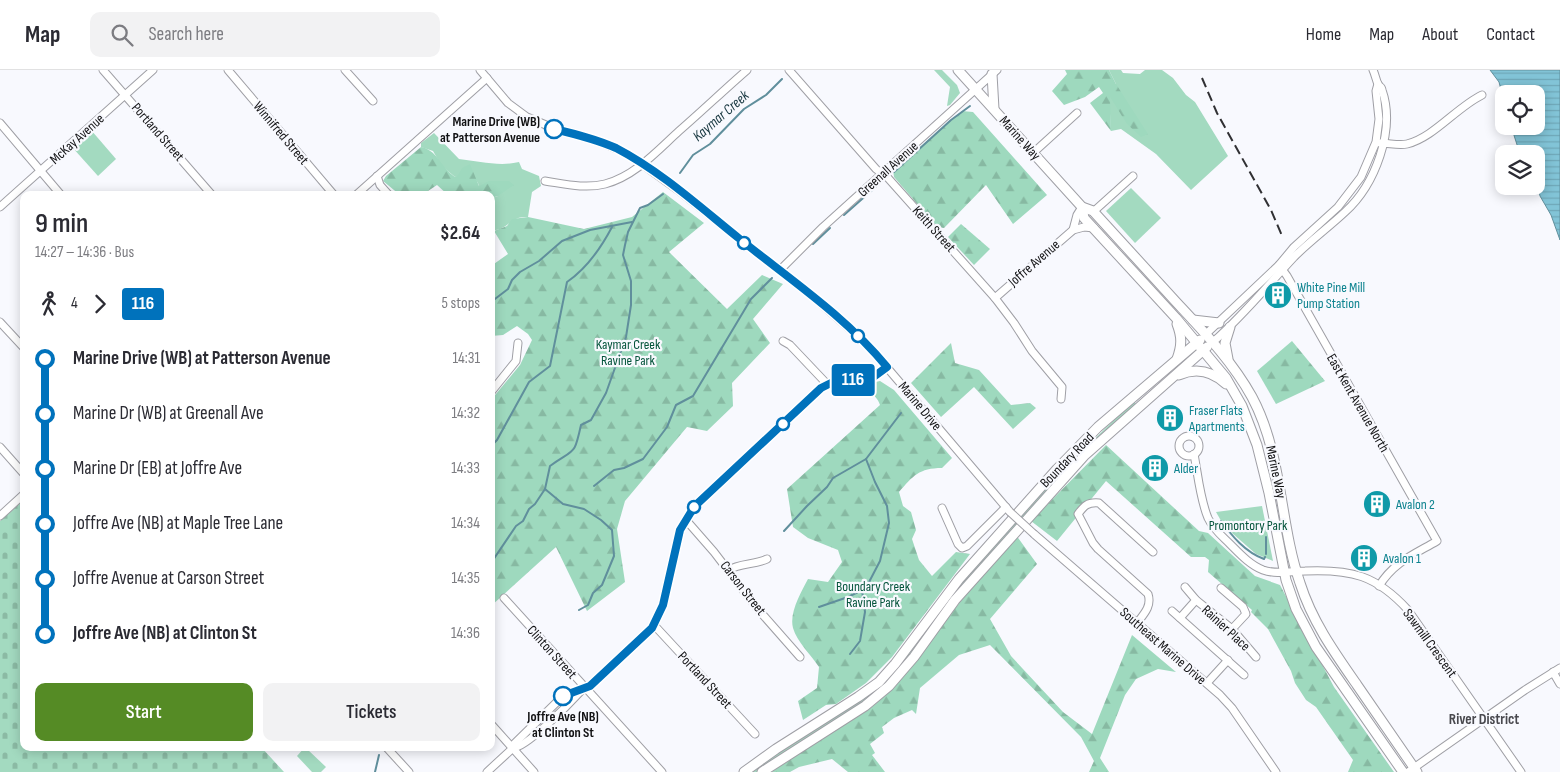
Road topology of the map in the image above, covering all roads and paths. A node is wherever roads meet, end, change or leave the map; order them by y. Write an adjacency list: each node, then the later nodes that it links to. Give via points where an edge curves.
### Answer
1 (103, 70): 13 (street, Portland Street)
2 (153, 70): 13 (street, McKay Avenue)
3 (228, 70): 29 (street, Winnifred Street)
4 (345, 70): 15 (street)
5 (480, 70): 11 (street, Marine Drive)
6 (747, 70): 21 (street)
7 (789, 70): 23 (street, Keith Street)
8 (958, 70): 12 (main road, Marine Way)
9 (1373, 70): 19 (street, Boundary Road, via 1382,89 1386,114)
10 (995, 72): 12 (street, Greenall Avenue); 16 (main road)
11 (487, 78): 21 (street, Marine Drive, via 508,103 532,120 598,140); 24 (street)
12 (978, 87): 16 (main road, Marine Way); 23 (street, Greenall Avenue)
13 (125, 95): 22 (street, McKay Avenue); 28 (street, Portland Street)
14 (1482, 95): 19 (street, via 1469,101 1416,141)
15 (373, 101)
16 (994, 109): 20 (main road, Marine Way)
17 (1077, 113): 20 (street)
18 (0, 123): 22 (street)
19 (1380, 143): 37 (street, Boundary Road, via 1378,164 1361,194 1344,213)
20 (1033, 153): 33 (main road, Marine Way)
21 (642, 164): 26 (street, via 617,179 596,185 573,186); 38 (street, Marine Drive)
22 (41, 171): 27 (street); 32 (street, McKay Avenue)
23 (883, 174): 38 (street, Greenall Avenue); 39 (street, Keith Street)
24 (377, 176): 30 (street); 31 (street)
25 (1133, 176): 34 (street)
26 (544, 181)
27 (57, 191)
28 (209, 191)
29 (331, 191)
30 (360, 191)
31 (385, 191)
32 (0, 207)
33 (1082, 207): 34 (main road, Marine Way); 35 (main road, Marine Way, via 1084,218); 36 (street, Joffre Avenue, via 1076,215)
34 (1094, 212): 41 (main road, Marine Way)
35 (1094, 228): 36 (street, Joffre Avenue); 40 (main road, Marine Way)
36 (1074, 230): 39 (street, Joffre Avenue)
37 (1281, 267): 43 (street, Boundary Road); 44 (street, Boundary Road, via 1255,302); 73 (street, East Kent Avenue North, via 1437,541 1395,566)
38 (780, 270): 53 (street, Marine Drive, via 854,332)
39 (995, 298): 58 (street, Keith Street, via 1032,351 1062,386)
40 (1176, 318): 50 (main road, Marine Way); 52 (main road, via 1182,335)
41 (1193, 320): 43 (main road); 45 (main road, Marine Way)
42 (0, 322): 49 (street)
43 (1219, 323): 45 (street, Boundary Road)
44 (1230, 327): 47 (street, Boundary Road); 51 (main road, via 1225,343)
45 (1206, 334): 47 (main road, Marine Way); 50 (main road, Boundary Road)
46 (783, 341): 55 (street)
47 (1213, 342): 50 (main road, Boundary Road); 51 (main road, Marine Way)
48 (518, 343): 56 (street, via 516,361)
49 (20, 344)
50 (1200, 346): 52 (main road, Boundary Road); 54 (main road, Boundary Road); 57 (main road, Marine Way)
51 (1228, 359): 71 (main road, Marine Way, via 1252,399 1268,435)
52 (1176, 362): 101 (main road, Boundary Road, via 1098,427 1057,469 953,586 879,682)
53 (887, 367): 55 (street, via 872,378); 64 (street, Marine Drive)
54 (1172, 378): 57 (main road, via 1188,371 1203,371 1211,373); 102 (main road, Boundary Road, via 1097,443 1036,509 955,600 889,686 865,706)
55 (827, 384): 66 (street, via 697,504)
56 (495, 387)
57 (1232, 389): 72 (main road, Marine Way, via 1257,445)
58 (1061, 399)
59 (0, 447): 61 (street)
60 (1194, 454): 72 (street, Sawmill Crescent, via 1205,509 1212,526 1250,563 1262,570)
61 (20, 470)
62 (20, 498): 65 (street)
63 (942, 508): 64 (street, via 962,548)
64 (1008, 510): 67 (street, Marine Drive, bridge)
65 (0, 516)
66 (686, 520): 70 (street, Carson Street); 81 (street, via 679,534 663,605)
67 (1034, 534): 80 (street, Southeast Marine Drive)
68 (1154, 552): 80 (street, via 1099,503 1085,505 1078,514 1092,543 1148,594 1148,610)
69 (767, 558): 70 (street)
70 (729, 570): 83 (street, Carson Street)
71 (1296, 571): 72 (street, Sawmill Crescent); 73 (street, Sawmill Crescent, via 1344,571); 96 (main road, Marine Way, via 1321,632)
72 (1284, 572): 104 (main road, Marine Way, via 1296,609 1316,647)
73 (1380, 586): 91 (street, Sawmill Crescent, via 1408,610)
74 (1185, 587): 77 (street, Rainier Place)
75 (1221, 588): 82 (street, via 1246,614)
76 (504, 598): 90 (street, Clinton Street)
77 (1196, 600): 79 (street, Rainier Place); 82 (street, Rainier Place)
78 (1172, 611): 79 (street)
79 (1180, 618): 85 (street)
80 (1137, 624): 88 (street, Southeast Marine Drive)
81 (654, 625): 90 (street); 93 (street, Portland Street)
82 (1232, 629): 84 (street, Rainier Place)
83 (800, 656)
84 (1256, 657)
85 (1228, 660): 87 (street); 88 (street)
86 (1557, 670): 89 (street); 91 (street)
87 (1244, 674)
88 (1207, 684): 103 (street, Southeast Marine Drive, via 1232,708)
89 (1560, 684)
90 (584, 689): 94 (street, via 563,696); 100 (street, Clinton Street)
91 (1484, 719): 96 (street); 105 (street, Sawmill Crescent)
92 (495, 728): 94 (street)
93 (755, 734)
94 (513, 748): 98 (street); 99 (street)
95 (390, 751): 97 (street)
96 (1413, 770)
97 (408, 772)
98 (487, 772)
99 (534, 772)
100 (662, 772)
101 (744, 772)
102 (762, 772)
103 (1276, 772)
104 (1403, 772)
105 (1521, 772)

